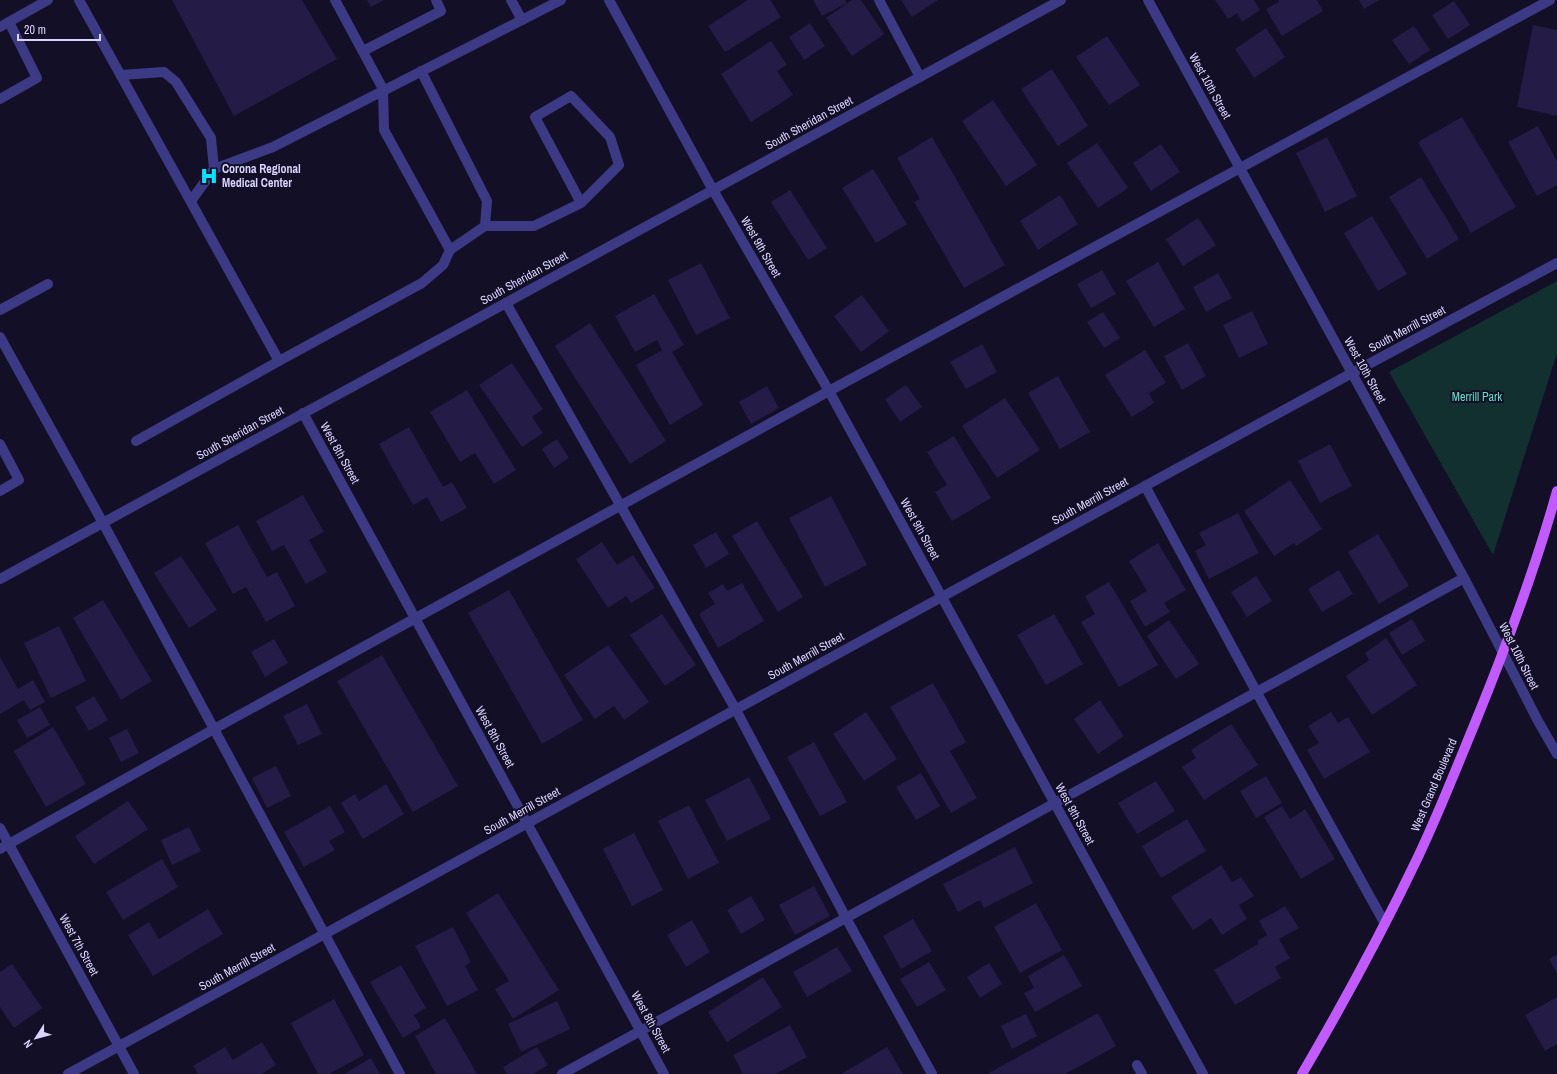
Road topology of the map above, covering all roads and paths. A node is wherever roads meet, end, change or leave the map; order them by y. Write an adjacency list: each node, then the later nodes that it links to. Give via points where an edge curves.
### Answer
1 (48, 0): 13 (street)
2 (79, 0): 16 (street)
3 (335, 0): 14 (street)
4 (436, 0): 14 (street, via 441,11)
5 (511, 0): 12 (street)
6 (561, 0): 12 (street)
7 (609, 0): 22 (street, West 9th Street)
8 (879, 0): 17 (street)
9 (1061, 0): 17 (street, South Sheridan Street)
10 (1148, 0): 21 (street, West 10th Street)
11 (1550, 0): 21 (street)
12 (522, 20): 15 (street)
13 (4, 24): 19 (street, via 37,78)
14 (363, 51): 18 (street)
15 (420, 71): 18 (street); 25 (street, via 487,201)
16 (121, 75): 20 (street, via 164,72 176,82 212,138); 23 (street)
17 (920, 77): 22 (street, South Sheridan Street)
18 (383, 89): 20 (street, via 273,147); 26 (street, via 384,130)
19 (0, 99)
20 (214, 168): 23 (street)
21 (1240, 169): 33 (street, West 10th Street); 34 (street)
22 (713, 190): 29 (street, South Sheridan Street); 34 (street, West 9th Street)
23 (190, 201): 32 (street)
24 (581, 203): 24 (street, via 535,117 571,96 610,137 619,164); 25 (street, via 534,226)
25 (485, 226): 26 (street)
26 (450, 250): 32 (street, via 443,264 422,283)
27 (1557, 263): 33 (street, South Merrill Street)
28 (48, 284): 30 (street)
29 (506, 303): 35 (street, South Sheridan Street); 41 (street)
30 (0, 310)
31 (0, 337): 42 (street)
32 (279, 361): 36 (street)
33 (1352, 373): 38 (street, South Merrill Street); 43 (street, West 10th Street)
34 (830, 391): 41 (street); 45 (street, West 9th Street)
35 (303, 413): 42 (street, South Sheridan Street); 46 (street, West 8th Street)
36 (136, 441)
37 (0, 444): 39 (street, via 20,480)
38 (1145, 486): 45 (street, South Merrill Street); 48 (street)
39 (0, 491)
40 (1557, 491): 47 (main road, West Grand Boulevard)
41 (620, 506): 46 (street); 49 (street)
42 (103, 523): 44 (street, South Sheridan Street); 50 (street)
43 (1464, 578): 47 (street, West 10th Street); 48 (street)
44 (0, 579)
45 (942, 597): 49 (street, South Merrill Street); 52 (street, West 9th Street)
46 (416, 620): 50 (street); 53 (street, West 8th Street)
47 (1503, 653): 51 (street, West 10th Street); 57 (main road, West Grand Boulevard, via 1422,846)
48 (1257, 693): 52 (street); 57 (street)
49 (736, 710): 53 (street, South Merrill Street); 56 (street)
50 (214, 729): 55 (street); 58 (street)
51 (1557, 754)
52 (1055, 804): 56 (street); 67 (street, West 9th Street)
53 (527, 823): 58 (street, South Merrill Street); 59 (street, West 8th Street)
54 (0, 828): 55 (street, West 7th Street)
55 (4, 847): 60 (street, West 7th Street)
56 (846, 918): 59 (street); 66 (street)
57 (1384, 922): 68 (main road, West Grand Boulevard, via 1347,997)
58 (325, 934): 60 (street, South Merrill Street); 63 (street)
59 (641, 1031): 64 (street); 65 (street, West 8th Street)
60 (119, 1046): 61 (street, South Merrill Street); 62 (street, West 7th Street)
61 (68, 1074)
62 (134, 1074)
63 (400, 1074)
64 (562, 1074)
65 (664, 1074)
66 (932, 1074)
67 (1203, 1074)
68 (1302, 1074)

